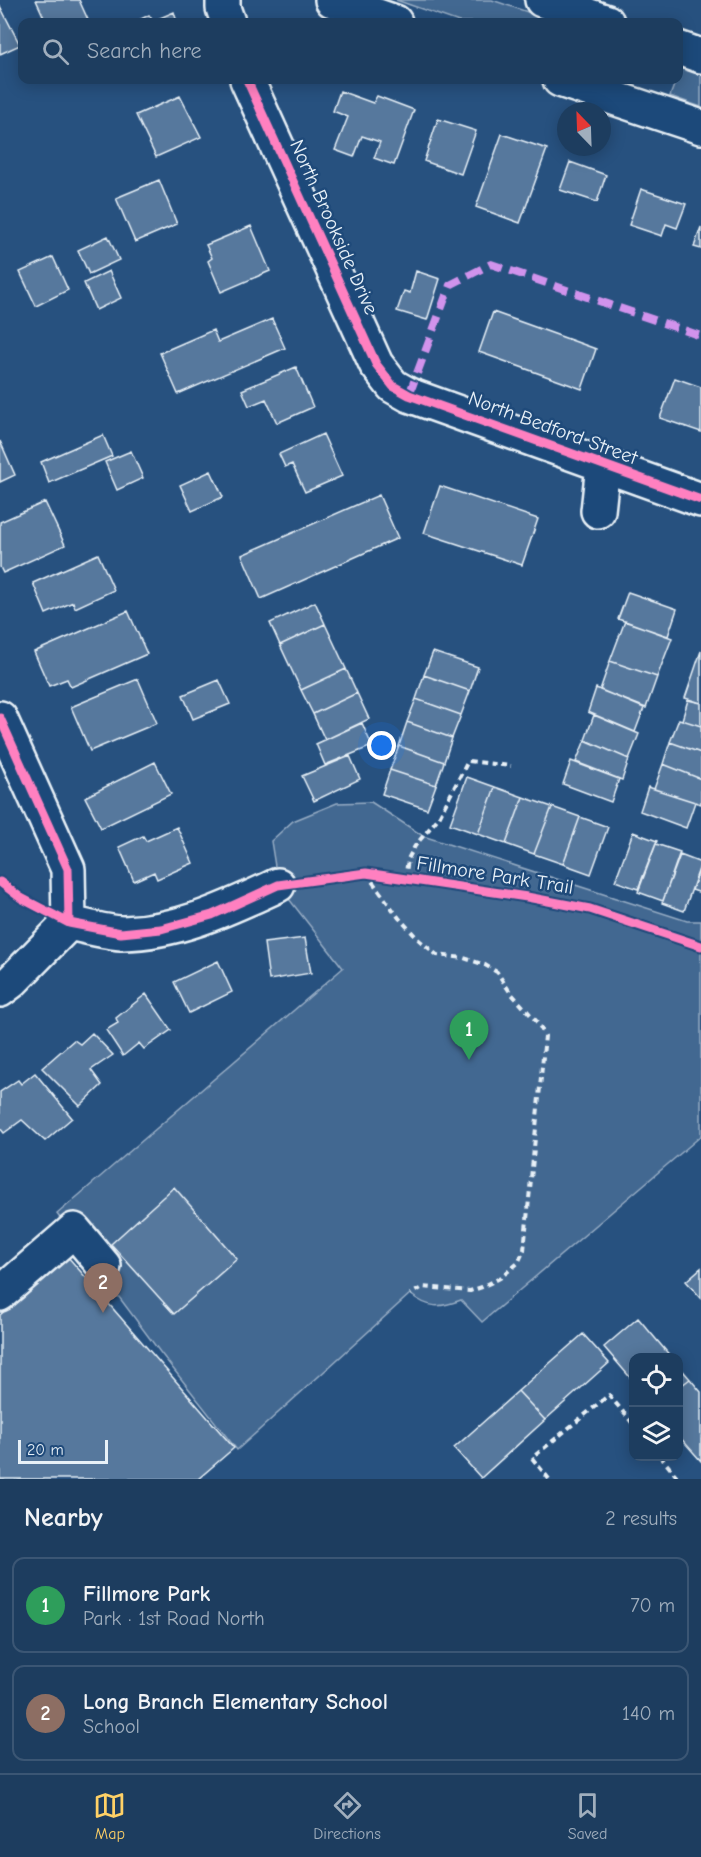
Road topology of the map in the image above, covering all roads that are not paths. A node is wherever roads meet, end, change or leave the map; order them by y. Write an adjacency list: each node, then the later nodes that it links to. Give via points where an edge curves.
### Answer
1 (223, 0): 4 (street)
2 (332, 0): 5 (street)
3 (542, 0): 6 (street)
4 (227, 18)
5 (384, 18)
6 (594, 18)
7 (683, 50): 8 (street)
8 (701, 56)
9 (249, 84): 13 (street, North Brookside Drive, via 376,364)
10 (586, 84): 11 (street)
11 (612, 88): 12 (street)
12 (701, 128)
13 (393, 386): 14 (street, North Bedford Street)
14 (603, 465): 15 (street, North Bedford Street); 16 (street)
15 (701, 500)
16 (598, 511)
17 (0, 718): 19 (street, via 68,869)
18 (278, 885): 19 (street, via 212,915 161,929 121,933)
19 (69, 923): 20 (street)
20 (0, 990)
21 (104, 1266): 22 (street, via 74,1230)
22 (0, 1294)

